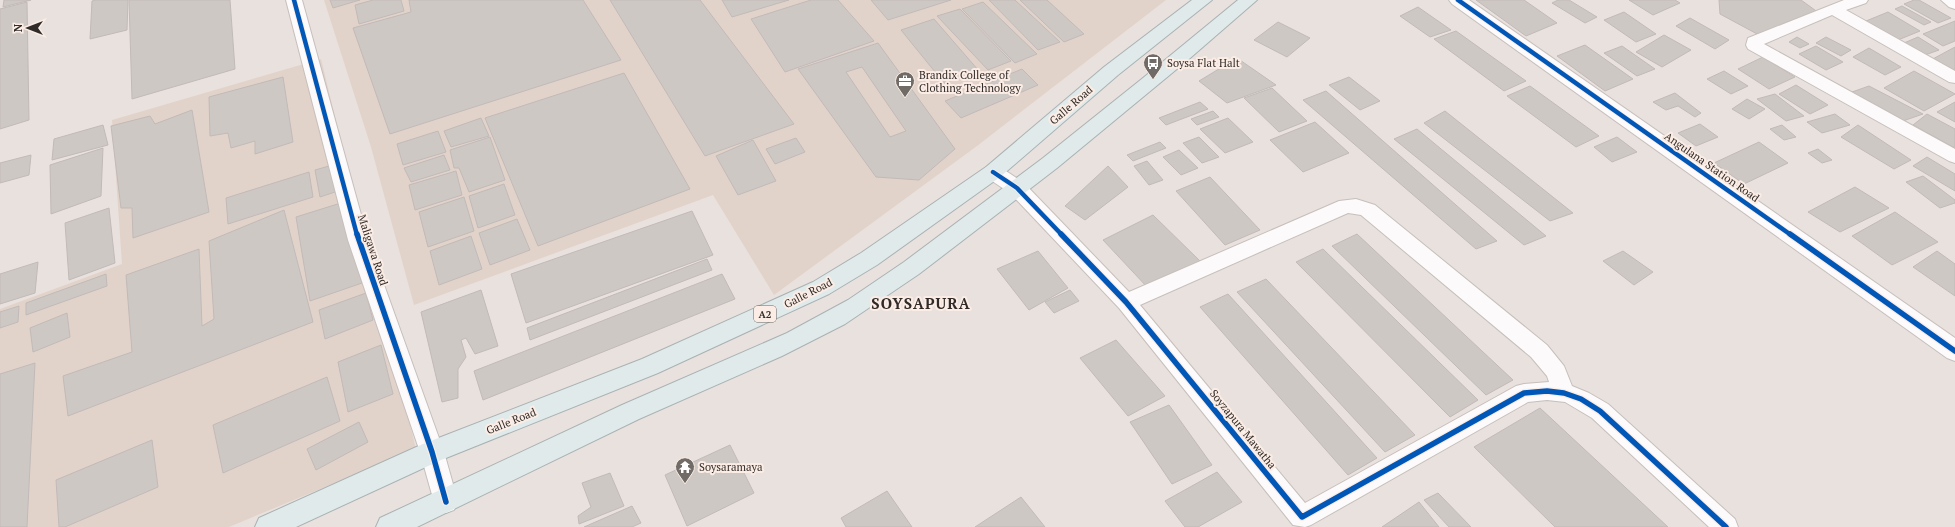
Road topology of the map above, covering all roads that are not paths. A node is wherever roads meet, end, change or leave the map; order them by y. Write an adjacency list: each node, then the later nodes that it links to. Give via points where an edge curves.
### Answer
1 (294, 0): 16 (street, Maligawa Road, via 358,240)
2 (1203, 0): 11 (highway, Galle Road / A2, via 1111,71)
3 (1248, 0): 12 (highway)
4 (1458, 0): 14 (street, Angulana Station Road)
5 (1860, 0): 8 (street)
6 (1949, 0): 7 (street)
7 (1955, 4)
8 (1833, 9): 9 (street); 10 (street, via 1754,42 1754,45)
9 (1955, 78)
10 (1955, 157)
11 (993, 172): 12 (street, Soyzapura Mawatha); 16 (highway, Galle Road / A2, via 869,259 821,288 650,366)
12 (1017, 188): 13 (street, Soyzapura Mawatha); 17 (highway, via 887,286 836,318 664,396)
13 (1126, 302): 15 (street, via 1346,206 1356,206 1368,210 1538,351 1556,372); 18 (street, Soyzapura Mawatha)
14 (1955, 351)
15 (1564, 393): 18 (street, Soyzapura Mawatha, via 1546,390 1524,393); 21 (street, via 1581,399 1600,411)
16 (432, 452): 17 (street, Maligawa Road); 19 (highway, Galle Road / A2)
17 (446, 502): 20 (highway)
18 (1306, 522)
19 (268, 527)
20 (389, 527)
21 (1726, 527)

